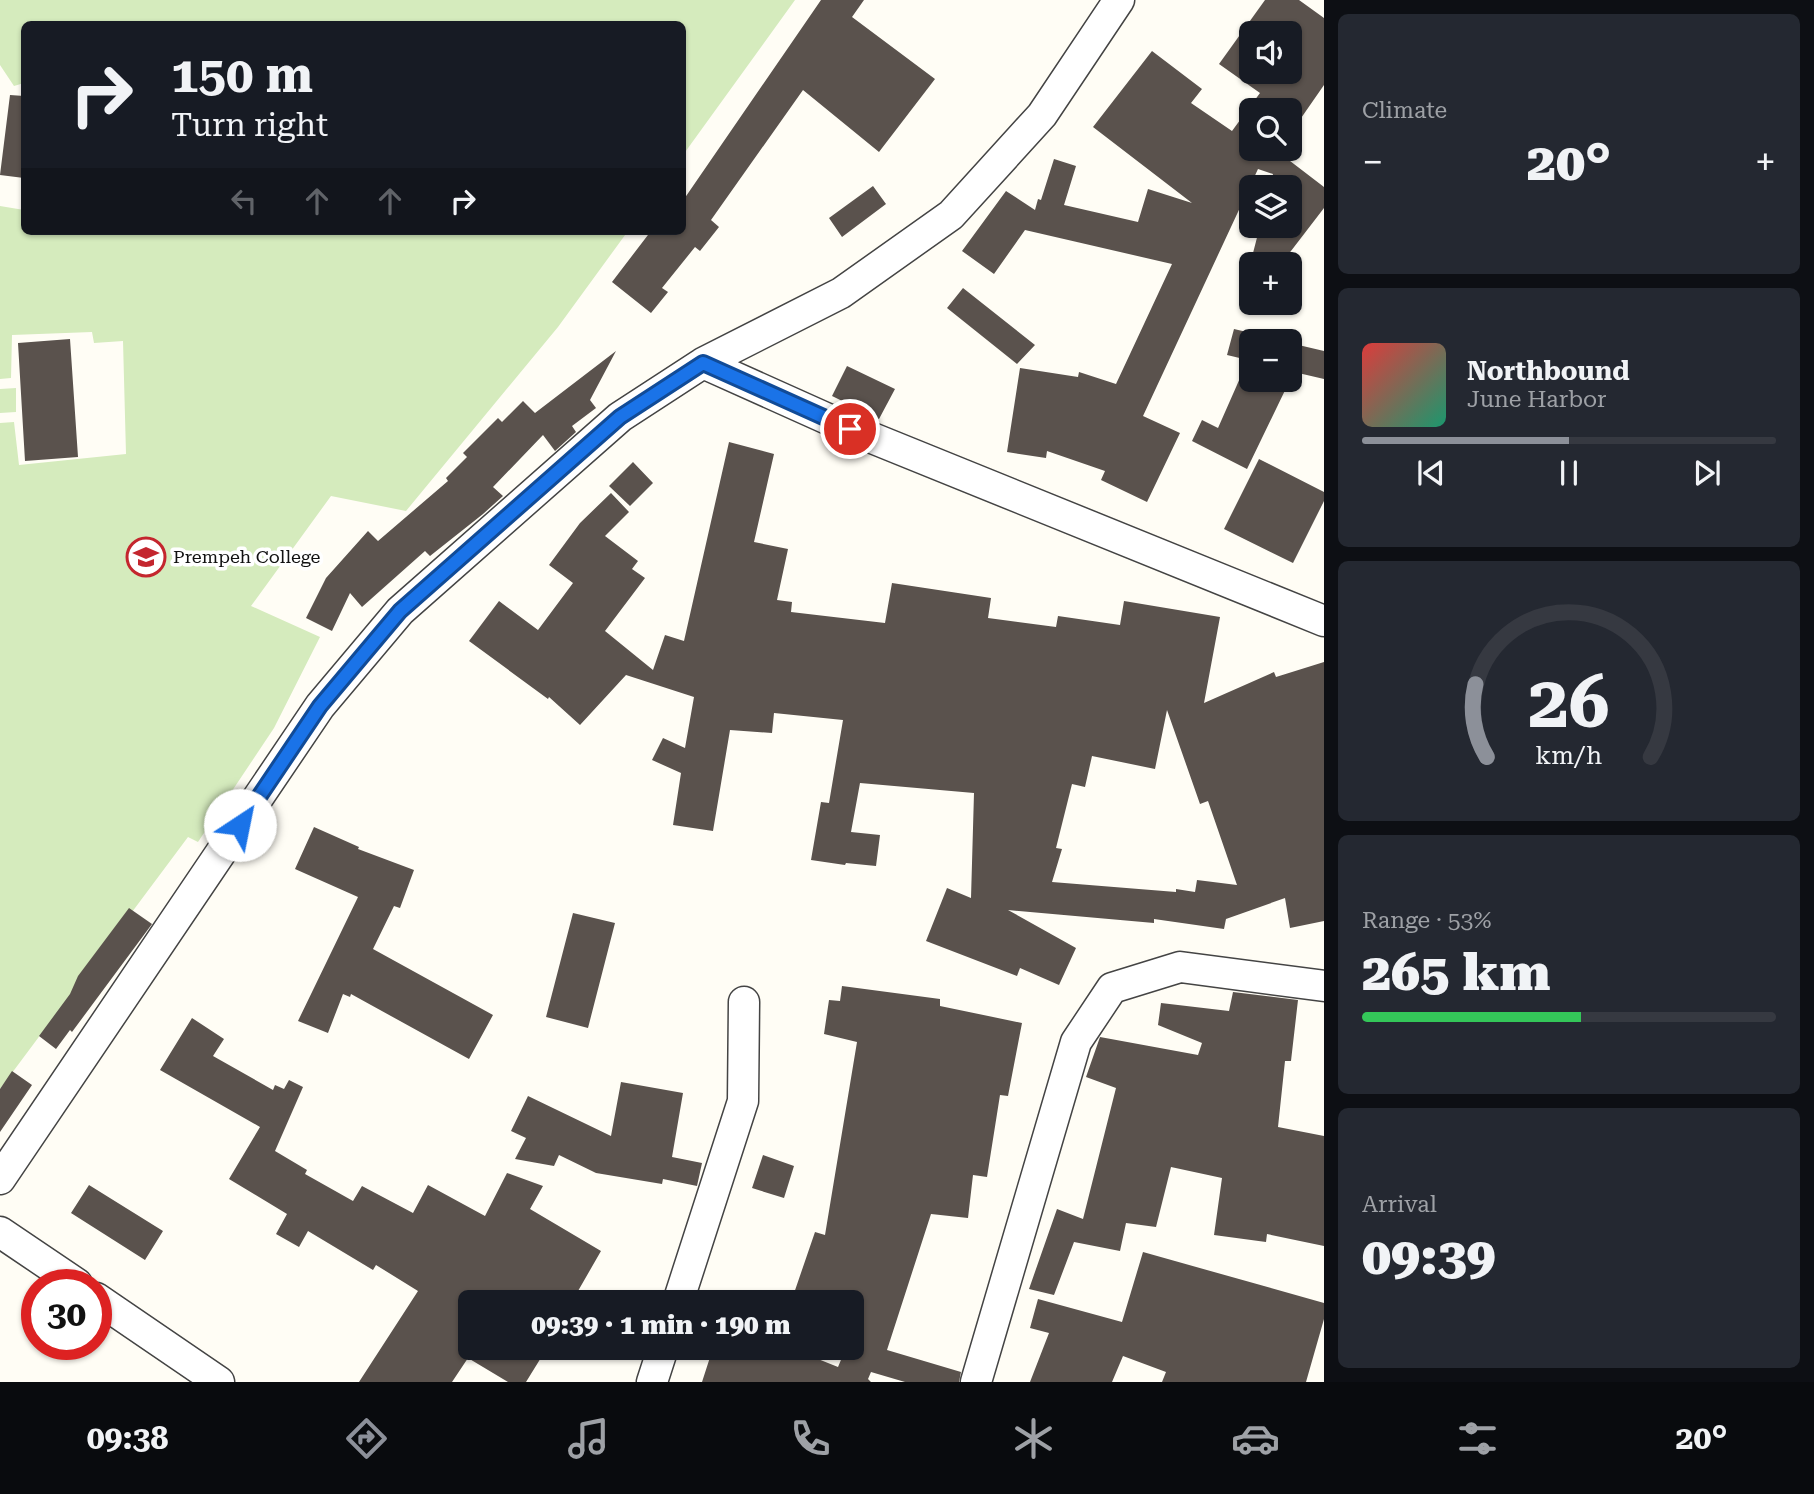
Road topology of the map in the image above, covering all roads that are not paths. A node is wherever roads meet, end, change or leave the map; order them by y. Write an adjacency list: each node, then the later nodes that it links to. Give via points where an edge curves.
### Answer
1 (1119, 0): 2 (street, via 1042,115 951,215 841,293)
2 (703, 363): 3 (street, via 850,429); 6 (street, via 620,417 400,611 320,706)
3 (1324, 621)
4 (1324, 986): 14 (street, via 1180,967 1112,988 1076,1042)
5 (744, 1002): 9 (street, via 743,1101)
6 (0, 1179)
7 (0, 1231): 8 (street)
8 (55, 1269)
9 (682, 1290)
10 (112, 1309): 12 (street)
11 (659, 1360): 13 (street)
12 (219, 1382)
13 (652, 1382)
14 (976, 1382)

